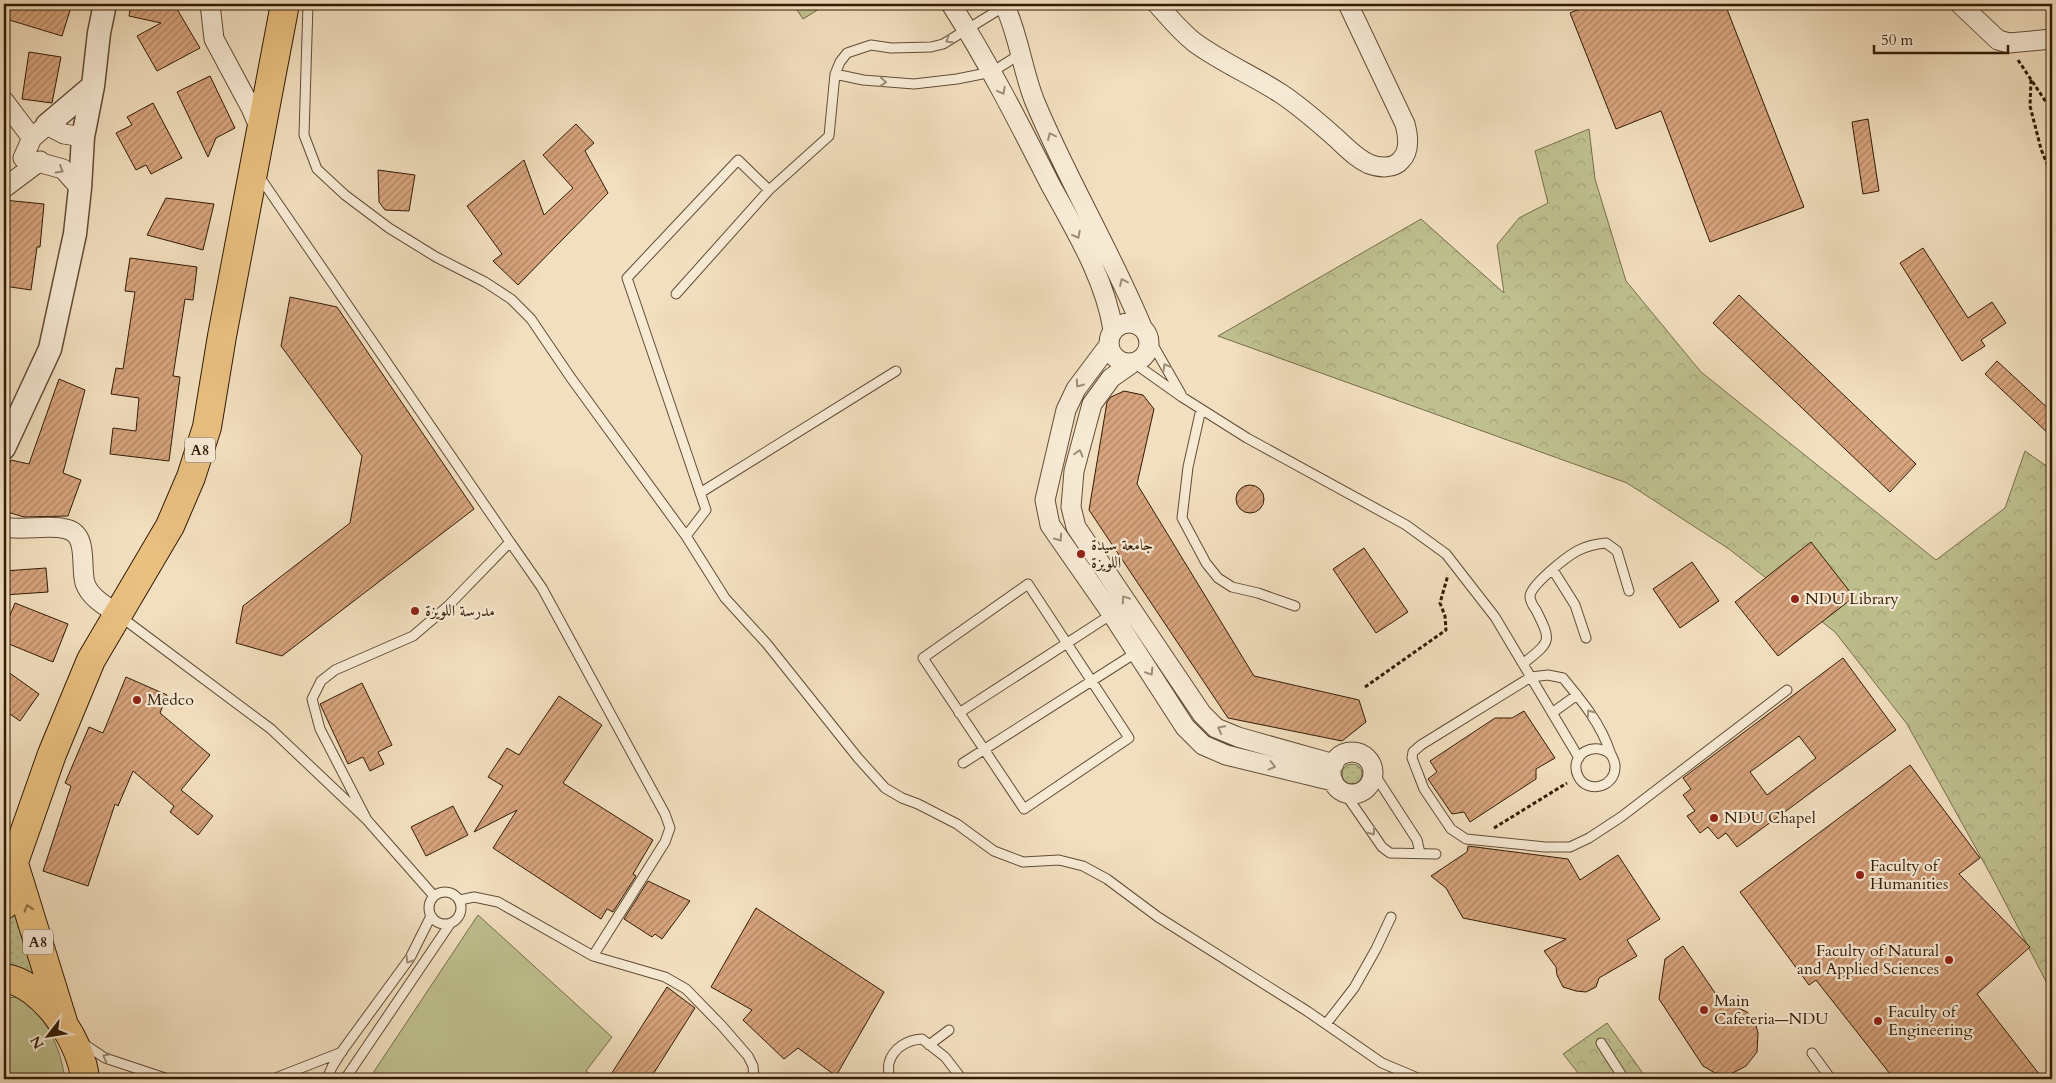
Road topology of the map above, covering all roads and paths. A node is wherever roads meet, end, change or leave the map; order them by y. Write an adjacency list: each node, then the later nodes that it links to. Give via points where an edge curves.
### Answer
1 (105, 4): 17 (street)
2 (210, 4): 21 (street, via 214,39)
3 (285, 4): 21 (highway, A8)
4 (308, 4): 39 (lane, via 304,135 317,169 345,195 390,228 485,282 531,319)
5 (951, 4): 10 (street)
6 (1157, 4): 7 (street, via 1195,43 1279,92 1356,156 1371,164 1395,165 1405,155 1408,135 1405,124)
7 (1348, 4)
8 (1960, 4): 12 (street, via 1992,36)
9 (1005, 5): 10 (lane); 13 (street)
10 (967, 28): 14 (street); 15 (lane, one-way to 15, via 943,44 931,47 872,46 847,53)
11 (2052, 39): 12 (street)
12 (2009, 43): 16 (path)
13 (1022, 53): 14 (lane); 30 (street, one-way to 13, via 1035,101)
14 (992, 72): 15 (lane, one-way to 14, via 914,84); 31 (street, one-way to 31, via 1088,256 1109,306)
15 (835, 74): 27 (lane, via 829,136)
16 (2030, 80): 19 (path); 28 (path, via 2030,106 2051,174 2048,210)
17 (93, 86): 20 (street); 22 (street)
18 (4, 101): 20 (street)
19 (2052, 111)
20 (39, 132): 22 (street); 23 (street)
21 (261, 132): 24 (highway, A8)
22 (82, 137): 26 (street)
23 (31, 160): 25 (street); 26 (street, one-way to 26, via 62,169)
24 (254, 170): 40 (lane); 46 (highway, A8, via 207,427 191,478 170,526)
25 (4, 188)
26 (80, 188): 36 (street, via 73,242 50,349)
27 (769, 190): 29 (lane); 37 (lane, via 738,160 627,278)
28 (2052, 222)
29 (676, 294)
30 (1145, 332): 31 (street, via 1135,323 1126,322 1119,325); 32 (street, via 1149,349 1143,358); 34 (lane, one-way to 30)
31 (1111, 338): 32 (street, via 1111,353 1116,359); 45 (street, one-way to 45, via 1076,389 1066,410 1045,500 1050,524)
32 (1132, 363): 34 (lane); 64 (street, one-way to 32, via 1216,728 1202,714 1076,527 1071,506 1074,471 1092,404 1111,378)
33 (896, 371): 37 (lane)
34 (1182, 397): 35 (lane)
35 (1201, 409): 41 (lane, via 1406,525); 44 (lane, via 1188,467 1182,518 1218,578 1232,587)
36 (4, 448)
37 (700, 493): 39 (lane, via 706,510)
38 (4, 527): 46 (street, via 74,531 80,542 85,584 94,597)
39 (686, 536): 78 (lane, via 726,598 885,788 956,824 994,850 1023,862 1059,860 1091,870 1158,917)
40 (510, 542): 65 (lane, via 448,606 413,636 335,670 321,681 312,699 320,729); 76 (lane, via 546,596 670,828 665,842)
41 (1451, 561): 50 (lane, via 1495,617); 53 (path, via 1440,603 1446,630)
42 (1553, 570): 43 (lane, via 1576,552 1606,542 1616,551); 47 (lane, via 1575,605); 50 (lane, via 1530,594 1547,640 1543,648)
43 (1629, 590)
44 (1295, 606)
45 (1112, 614): 48 (lane); 49 (street)
46 (119, 615): 65 (lane, via 271,729); 69 (highway, A8, via 92,660 73,702)
47 (1586, 638)
48 (1066, 643): 52 (lane); 56 (lane); 56 (lane, via 1028,584 923,658)
49 (1137, 652): 52 (lane); 64 (street, one-way to 64, via 1184,726 1203,745 1226,755)
50 (1524, 664): 51 (lane)
51 (1531, 677): 55 (lane, via 1548,675 1563,678); 57 (lane); 66 (lane, via 1413,752 1412,758 1424,789 1450,829 1466,839)
52 (1092, 681): 58 (lane); 58 (lane, via 1129,738 1024,810)
53 (1365, 687)
54 (1787, 690): 66 (lane, via 1621,818 1590,838 1562,847)
55 (1577, 695): 57 (lane); 59 (lane, one-way to 55, via 1604,734)
56 (959, 713): 58 (lane)
57 (1552, 713): 60 (lane)
58 (985, 750): 61 (lane)
59 (1612, 756): 60 (lane, via 1607,751 1594,748); 63 (lane, via 1616,768 1606,784 1600,787 1588,785)
60 (1579, 758): 63 (lane)
61 (963, 763)
62 (1373, 772): 64 (street, via 1364,790 1351,794); 64 (street, via 1365,756 1348,753 1339,757); 67 (lane, via 1417,840)
63 (1578, 776): 66 (path)
64 (1337, 779): 67 (lane, one-way to 67, via 1382,847 1390,853)
65 (366, 820): 70 (lane)
66 (1475, 840)
67 (1420, 853): 68 (lane)
68 (1436, 854)
69 (14, 862): 72 (highway, A8); 79 (highway, A8, one-way to 69)
70 (434, 896): 71 (lane, via 448,892); 73 (lane, via 430,902)
71 (460, 900): 75 (lane, via 461,915); 76 (lane, via 474,898 498,902)
72 (4, 905)
73 (431, 916): 75 (lane, via 443,925); 83 (lane, one-way to 83, via 410,958)
74 (1391, 917): 78 (lane, via 1354,988)
75 (450, 924): 89 (lane)
76 (593, 956): 90 (lane, via 665,977 686,989 748,1056)
77 (4, 978): 79 (highway, A8, via 20,983 40,997)
78 (1326, 1024): 93 (lane, via 1382,1063)
79 (66, 1028): 85 (highway, A8); 87 (lane, one-way to 79, via 105,1058)
80 (949, 1030): 82 (lane)
81 (1601, 1043): 94 (lane)
82 (929, 1045): 91 (lane, via 922,1039 912,1039 900,1046 889,1063); 92 (lane, via 945,1057)
83 (342, 1052): 86 (lane); 88 (lane)
84 (1812, 1053): 95 (lane)
85 (85, 1078)
86 (277, 1078)
87 (168, 1079)
88 (327, 1079)
89 (345, 1079)
90 (754, 1079)
91 (889, 1079)
92 (962, 1079)
93 (1420, 1079)
94 (1624, 1079)
95 (1831, 1079)

